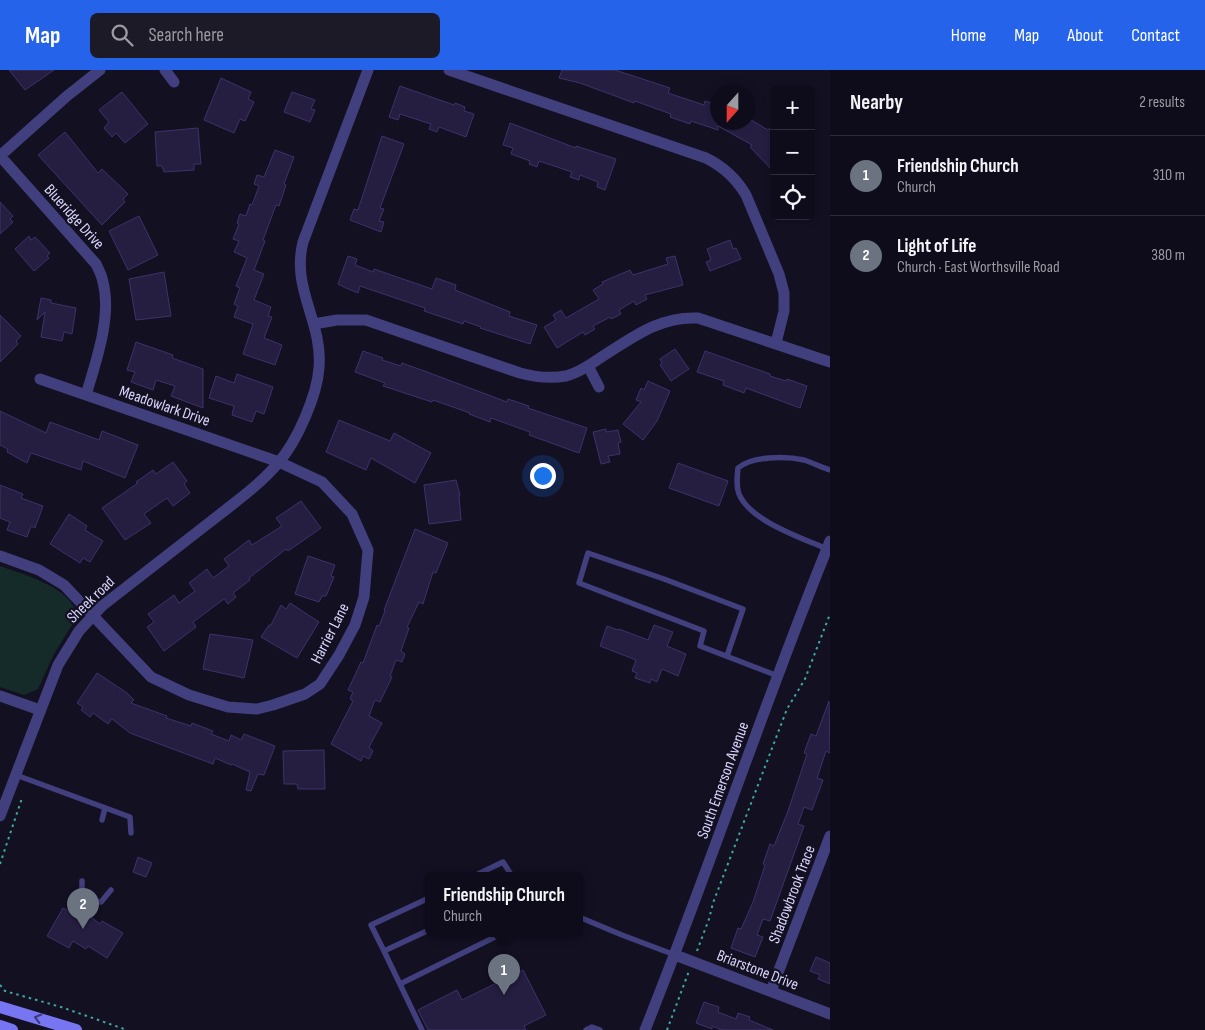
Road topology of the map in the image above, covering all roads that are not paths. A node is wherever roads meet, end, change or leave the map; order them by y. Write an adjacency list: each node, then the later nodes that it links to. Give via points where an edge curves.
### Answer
1 (100, 70): 6 (street)
2 (165, 70): 5 (street)
3 (368, 70): 7 (street, Sheek road, via 302,242 300,282)
4 (449, 70): 8 (street, via 720,164 746,195 782,283 784,311)
5 (174, 82)
6 (0, 156): 13 (street, Blueridge Drive, via 96,264 104,283 104,329)
7 (314, 324): 10 (street, via 366,320 536,377 567,376); 14 (street, Sheek road, via 320,351 314,391 300,428)
8 (776, 343): 9 (street); 10 (street, via 698,318 683,317 652,326)
9 (830, 362)
10 (588, 366): 12 (street)
11 (40, 379): 13 (street, Meadowlark Drive)
12 (599, 387)
13 (86, 394): 14 (street, Meadowlark Drive)
14 (279, 462): 18 (street, Sheek road, via 250,490); 18 (street, Harrier Lane, via 322,482 352,514 368,550 364,597 354,626 340,655 320,684 305,694 257,709 212,703 151,677)
15 (830, 470): 16 (lane, via 802,460 770,458 745,462 738,468 736,480 740,495 752,512 765,521)
16 (829, 545): 20 (street, South Emerson Avenue)
17 (0, 556): 18 (street, Harrier Lane, via 39,570 64,585)
18 (93, 616): 22 (street, Sheek road, via 79,631 58,665)
19 (727, 656): 19 (lane, via 700,646 704,631 579,583 588,553 744,610); 20 (lane)
20 (778, 676): 39 (street, South Emerson Avenue)
21 (0, 696): 22 (street)
22 (40, 710): 23 (street, Sheek road)
23 (16, 775): 24 (lane); 25 (street, Sheek road)
24 (105, 808): 26 (lane); 27 (lane, via 130,817)
25 (0, 816)
26 (102, 820)
27 (131, 833)
28 (830, 836): 29 (street, Shadowbrook Trace)
29 (827, 854): 41 (street, Shadowbrook Trace)
30 (482, 872): 31 (lane, via 503,862)
31 (509, 872)
32 (82, 881): 33 (lane, via 82,892 88,901 101,902)
33 (111, 890)
34 (425, 900): 38 (lane, via 371,925)
35 (583, 919): 39 (lane)
36 (425, 932): 38 (lane)
37 (494, 937): 40 (lane)
38 (384, 952): 40 (lane)
39 (675, 955): 41 (street, Briarstone Drive); 50 (street, South Emerson Avenue)
40 (400, 984): 48 (lane)
41 (771, 991): 43 (street, Briarstone Drive)
42 (0, 1007): 47 (main road, one-way to 42)
43 (830, 1014)
44 (0, 1026): 46 (main road)
45 (590, 1029): 49 (lane)
46 (12, 1030)
47 (76, 1030)
48 (422, 1030)
49 (600, 1030)
50 (645, 1030)

